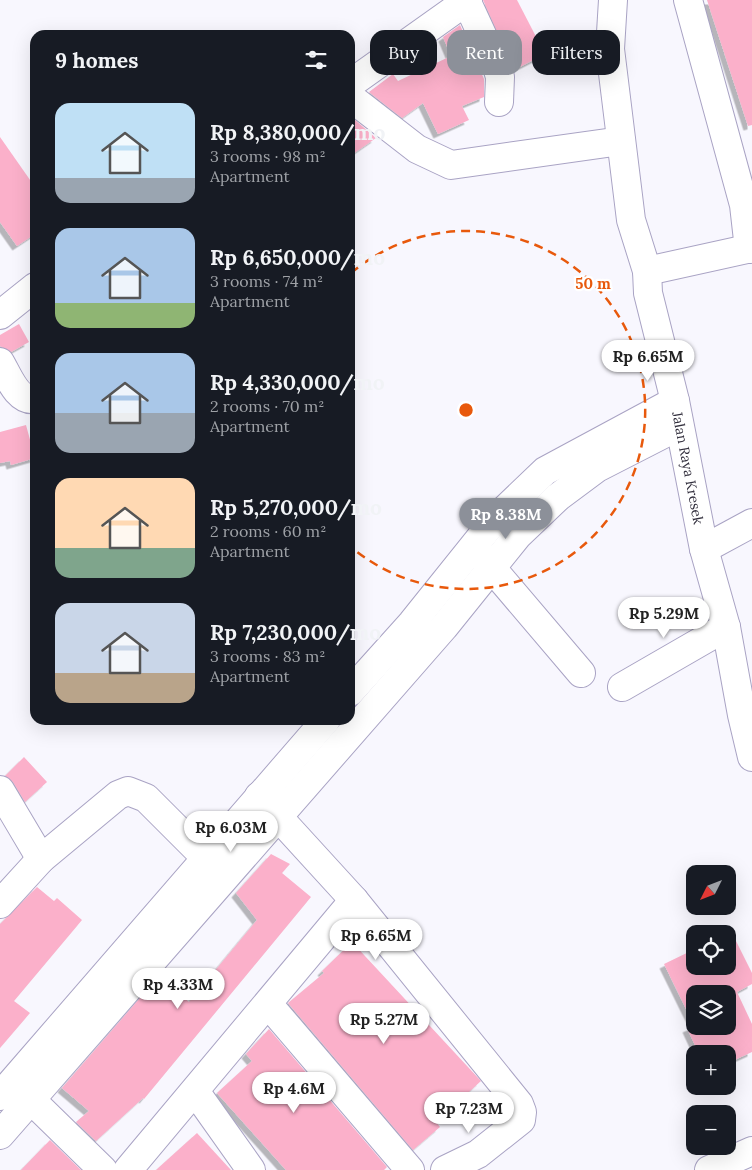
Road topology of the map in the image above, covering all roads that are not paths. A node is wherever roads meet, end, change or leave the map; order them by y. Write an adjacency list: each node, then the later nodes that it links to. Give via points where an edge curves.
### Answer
1 (467, 0): 4 (street); 6 (street, via 497,67)
2 (613, 0): 7 (street, Jalan Raya Kresek, via 610,49)
3 (688, 0): 8 (street, via 744,204)
4 (355, 80)
5 (355, 101): 7 (street, via 417,149 451,165)
6 (499, 102)
7 (621, 142): 9 (street, Jalan Raya Kresek, via 631,220)
8 (750, 248): 9 (street)
9 (647, 270): 14 (street, Jalan Raya Kresek, via 648,293)
10 (30, 291): 11 (street)
11 (0, 315)
12 (0, 362): 13 (street, via 21,396)
13 (30, 400)
14 (677, 413): 16 (street, via 545,471 497,516); 17 (street, Jalan Raya Kresek); 18 (street, via 558,497 518,535)
15 (752, 522): 17 (street)
16 (473, 546): 18 (street); 21 (street, via 412,623)
17 (704, 550): 19 (street, Jalan Raya Kresek)
18 (492, 566): 20 (street); 28 (street)
19 (726, 626): 22 (street); 23 (street, Jalan Raya Kresek)
20 (581, 672)
21 (355, 686)
22 (622, 687)
23 (747, 711): 25 (street, Jalan Raya Kresek)
24 (322, 725): 27 (street)
25 (752, 757)
26 (0, 790): 29 (street)
27 (259, 796): 28 (street); 30 (street)
28 (278, 817): 30 (street); 31 (street)
29 (41, 859): 30 (street, via 128,791 146,798); 32 (street)
30 (216, 868): 35 (street)
31 (354, 900): 33 (street); 42 (street, via 519,1104 522,1112 521,1120 478,1154)
32 (0, 904)
33 (269, 1005): 34 (street); 41 (street)
34 (195, 1091): 39 (street); 40 (street)
35 (14, 1092): 36 (street); 38 (street)
36 (0, 1135)
37 (752, 1150): 43 (street)
38 (103, 1170)
39 (128, 1170)
40 (251, 1170)
41 (410, 1170)
42 (445, 1170)
43 (709, 1170)

